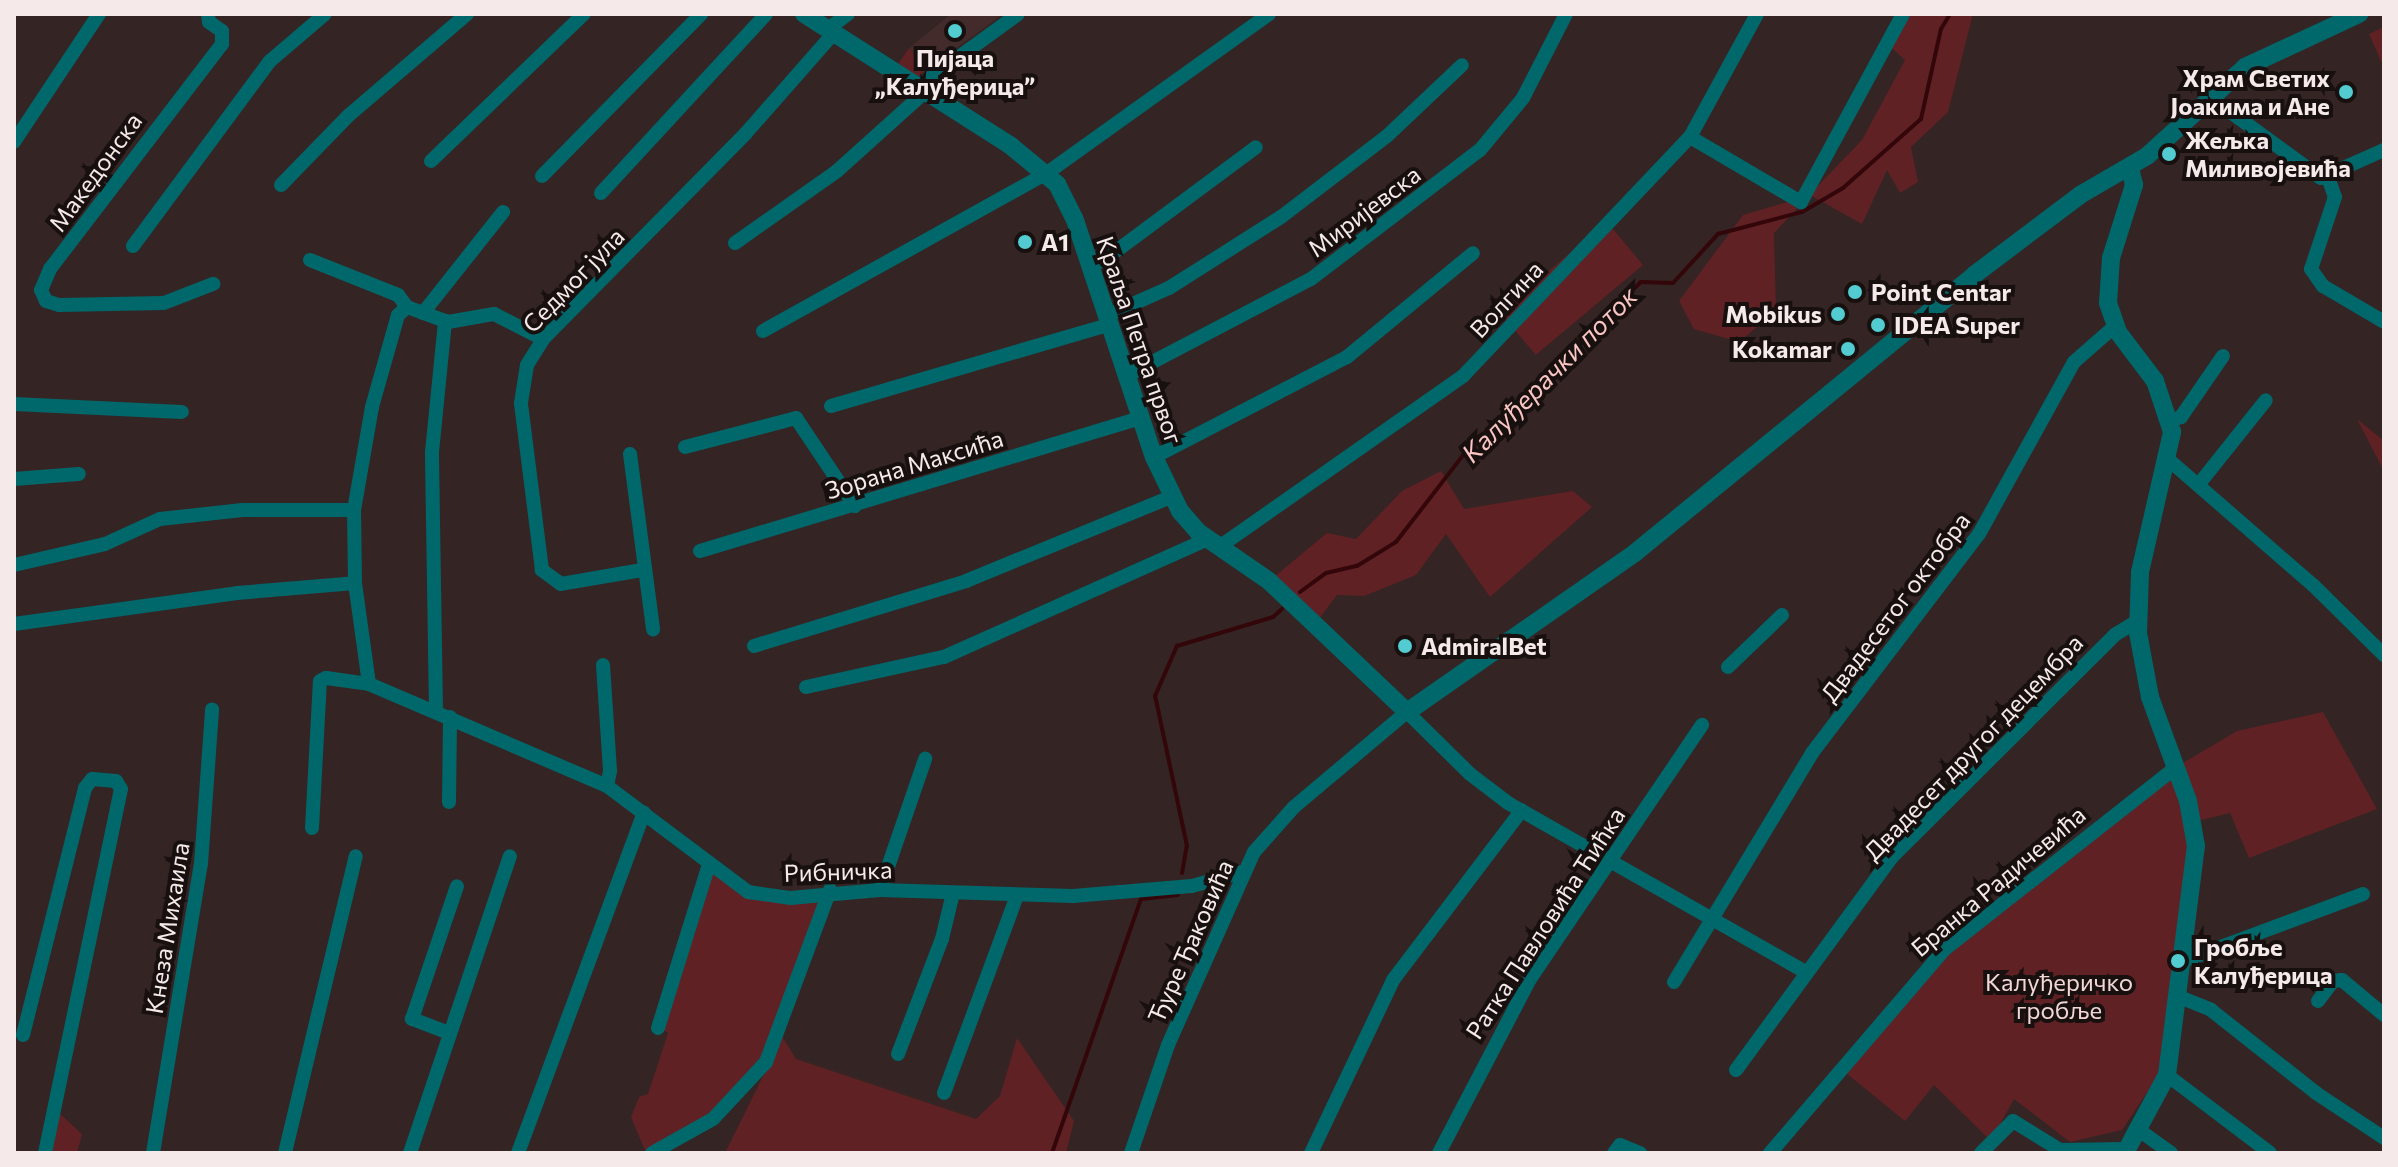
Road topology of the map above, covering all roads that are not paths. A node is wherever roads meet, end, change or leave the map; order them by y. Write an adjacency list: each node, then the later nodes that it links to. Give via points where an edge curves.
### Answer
1 (99, 14): 21 (street)
2 (208, 14): 37 (street, Македонска, via 209,22 222,31 222,44 50,269 41,290 46,301 59,305 164,303)
3 (325, 14): 33 (street, via 270,61)
4 (467, 14): 29 (street, via 348,116)
5 (584, 14): 24 (street)
6 (701, 14): 27 (street)
7 (766, 14): 30 (street)
8 (804, 14): 16 (street, Краља Петра првог)
9 (848, 14): 16 (street, Седмог јула)
10 (1018, 14): 18 (street)
11 (1269, 14): 26 (street)
12 (1566, 14): 47 (street, Миријевска, via 1523,98 1480,150 1311,279)
13 (1757, 14): 20 (street, Волгина)
14 (1903, 14): 20 (street, via 1801,202)
15 (2359, 14): 19 (street, via 2268,52)
16 (831, 31): 18 (street, Краља Петра првог); 45 (street, Седмог јула, via 746,133)
17 (1462, 65): 40 (street, via 1387,136 1281,217 1169,288)
18 (922, 89): 26 (street, Краља Петра првог); 32 (street, via 837,171)
19 (2210, 97): 25 (street); 28 (street, via 2316,176)
20 (1690, 137): 64 (street, Волгина, via 1463,376)
21 (14, 142)
22 (1256, 147): 36 (street, via 1104,260)
23 (2384, 150): 28 (street)
24 (431, 161)
25 (2130, 168): 43 (street, via 2134,185 2108,281); 80 (street, via 2080,195 1974,275 1624,561)
26 (1047, 173): 36 (street, Краља Петра првог, via 1067,200); 44 (street)
27 (542, 176)
28 (2328, 177): 42 (street, via 2335,197 2311,269 2323,286)
29 (281, 185)
30 (601, 193)
31 (503, 212): 39 (street)
32 (735, 243)
33 (133, 246)
34 (1473, 253): 56 (street, via 1347,357)
35 (310, 260): 38 (street, via 398,295)
36 (1089, 265): 40 (street, Краља Петра првог)
37 (213, 284)
38 (407, 307): 39 (street); 63 (street, via 398,315 372,407)
39 (423, 313): 41 (street)
40 (1107, 320): 47 (street, Краља Петра првог); 50 (street)
41 (445, 321): 45 (street, via 494,314); 81 (street, via 432,452)
42 (2384, 322)
43 (2115, 326): 53 (street, via 2155,381); 101 (street, Двадесетог октобра, via 2082,350 1979,534 1812,753)
44 (763, 331)
45 (543, 339): 67 (street, Седмог јула, via 527,365 521,403 542,570 561,584)
46 (2223, 356): 53 (street, via 2181,417)
47 (1126, 376): 52 (street, Краља Петра првог)
48 (2266, 400): 60 (street)
49 (14, 404): 51 (street)
50 (831, 406)
51 (182, 412)
52 (1140, 418): 56 (street, Краља Петра првог); 62 (street, Зорана Максића)
53 (2170, 421): 57 (street)
54 (685, 447): 62 (street, via 796,418)
55 (630, 454): 67 (street)
56 (1154, 457): 61 (street, Краља Петра првог)
57 (2169, 460): 60 (street); 70 (street, via 2142,561)
58 (79, 474): 59 (street)
59 (14, 479)
60 (2199, 484): 74 (street)
61 (1171, 497): 64 (street, Краља Петра првог); 73 (street, via 966,581)
62 (855, 506): 65 (street, Зорана Максића)
63 (354, 510): 66 (street, via 243,510 169,517 105,544); 68 (street)
64 (1214, 543): 78 (street, Волгина, via 944,657); 80 (street, Краља Петра првог, via 1281,591)
65 (700, 551)
66 (14, 565)
67 (642, 570): 72 (street)
68 (355, 583): 71 (street, via 237,593); 77 (street)
69 (1782, 615): 76 (street)
70 (2138, 621): 84 (street, via 2150,697); 103 (street, Двадесет другог децембра, via 2116,634 1914,832)
71 (14, 624)
72 (653, 629)
73 (754, 646)
74 (2384, 655)
75 (603, 665): 85 (street)
76 (1728, 667)
77 (369, 684): 81 (street, Рибничка); 89 (street, Рибничка, via 320,681)
78 (806, 687)
79 (212, 709): 120 (street, Кнеза Михаила, via 201,864)
80 (1407, 712): 87 (street, via 1470,774); 94 (street, Ђуре Ђаковића, via 1272,829)
81 (443, 714): 85 (street, Рибничка); 86 (street)
82 (1702, 725): 92 (street, Ратка Павловића Ћићка)
83 (925, 759): 97 (street)
84 (2176, 767): 102 (street, via 2196,846); 129 (street, Бранка Радичевића, via 1945,949)
85 (607, 786): 88 (street, Рибничка)
86 (449, 802)
87 (1522, 810): 92 (street); 126 (street, via 1393,980)
88 (644, 813): 93 (street, Рибничка); 123 (street)
89 (312, 828)
90 (356, 856): 121 (street)
91 (510, 856): 109 (street)
92 (1612, 858): 101 (street); 118 (street, Ратка Павловића Ћићка, via 1501,1027)
93 (709, 864): 96 (street, Рибничка, via 748,892 790,898); 108 (street)
94 (1242, 872): 100 (street, Рибничка, via 1192,886); 125 (street, Ђуре Ђаковића, via 1144,1105)
95 (457, 886): 109 (street, via 412,1019)
96 (830, 890): 97 (street, Рибничка); 124 (street, via 766,1062 713,1119)
97 (880, 890): 98 (street, Рибничка)
98 (953, 893): 100 (street, Рибничка); 111 (street, via 942,939)
99 (2363, 894): 102 (street)
100 (1016, 898): 114 (street)
101 (1711, 919): 103 (street); 104 (street, Двадесетог октобра)
102 (2183, 961): 105 (street)
103 (1806, 972): 112 (street, Двадесет другог децембра)
104 (1674, 982)
105 (2177, 996): 113 (street); 116 (street, via 2211,1010)
106 (2318, 1001): 107 (street, via 2333,981 2342,980)
107 (2384, 1015)
108 (658, 1028)
109 (449, 1033): 122 (street)
110 (23, 1035): 119 (street, via 89,781 116,781 121,789)
111 (898, 1054)
112 (1736, 1070)
113 (2167, 1075): 115 (street); 132 (street)
114 (944, 1093)
115 (2136, 1128): 117 (street); 131 (street)
116 (2384, 1138)
117 (2126, 1151): 130 (street, via 2060,1150 2013,1121)
118 (1442, 1152)
119 (45, 1153)
120 (153, 1153)
121 (285, 1153)
122 (410, 1153)
123 (518, 1153)
124 (652, 1153)
125 (1131, 1153)
126 (1311, 1153)
127 (1614, 1153): 128 (street, via 1620,1145)
128 (1640, 1153)
129 (1770, 1153)
130 (1981, 1153)
131 (2171, 1153)
132 (2270, 1153)

